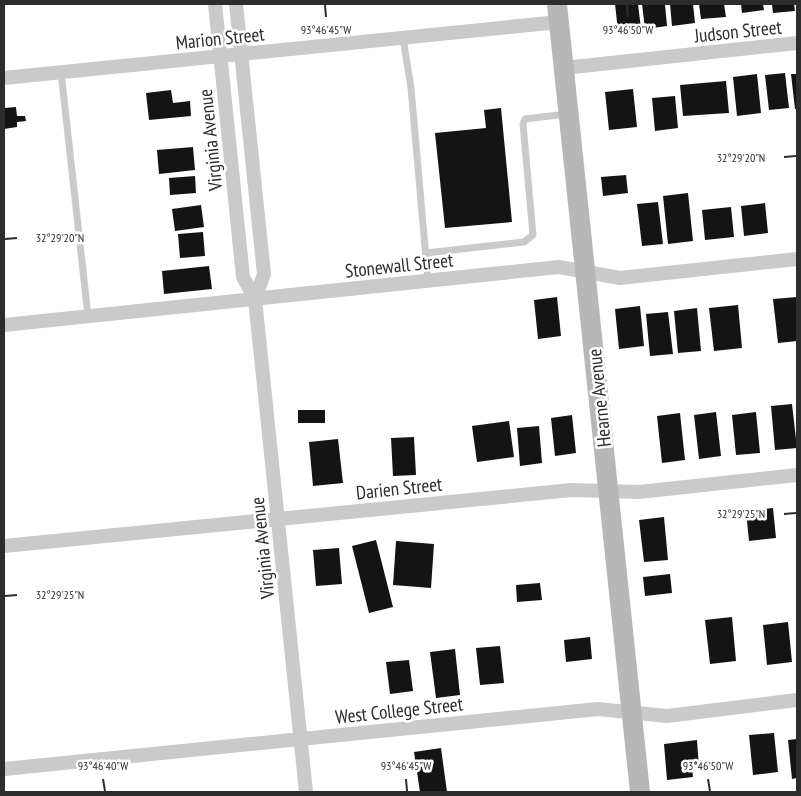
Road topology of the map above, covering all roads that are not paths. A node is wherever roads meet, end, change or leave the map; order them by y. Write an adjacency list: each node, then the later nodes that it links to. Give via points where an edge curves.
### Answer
1 (215, 4): 7 (street, Virginia Avenue)
2 (236, 4): 6 (street, Virginia Avenue)
3 (558, 13): 4 (street, Marion Street); 8 (main road, Hearne Avenue)
4 (403, 38): 6 (street, Marion Street); 12 (lane, via 411,88)
5 (797, 43): 8 (street, Judson Street)
6 (241, 54): 7 (street, Marion Street); 16 (street, Virginia Avenue, via 264,274)
7 (220, 56): 9 (street, Marion Street); 16 (street, Virginia Avenue, via 243,277)
8 (564, 68): 11 (main road, Hearne Avenue)
9 (61, 72): 10 (street, Marion Street); 17 (lane)
10 (4, 78)
11 (569, 114): 12 (lane, via 525,119 523,124 533,235 524,242); 14 (main road, Hearne Avenue)
12 (426, 253): 15 (lane)
13 (797, 259): 14 (street, Stonewall Street, via 620,278)
14 (586, 273): 15 (street, Stonewall Street, via 559,267); 20 (main road, Hearne Avenue)
15 (428, 281): 16 (street, Stonewall Street)
16 (255, 299): 17 (street, Stonewall Street); 21 (street, Virginia Avenue)
17 (88, 316): 18 (street, Stonewall Street)
18 (4, 325)
19 (797, 475): 20 (street, Darien Street, via 639,492)
20 (608, 490): 21 (street, Darien Street, via 572,490); 24 (main road, Hearne Avenue)
21 (278, 518): 22 (street, Darien Street); 25 (street, Virginia Avenue)
22 (4, 546)
23 (797, 700): 24 (street, West College Street, via 666,716)
24 (631, 713): 25 (street, West College Street, via 598,709); 28 (main road, Hearne Avenue)
25 (301, 739): 26 (street, West College Street); 27 (street, Virginia Avenue)
26 (4, 769)
27 (306, 792)
28 (640, 792)

